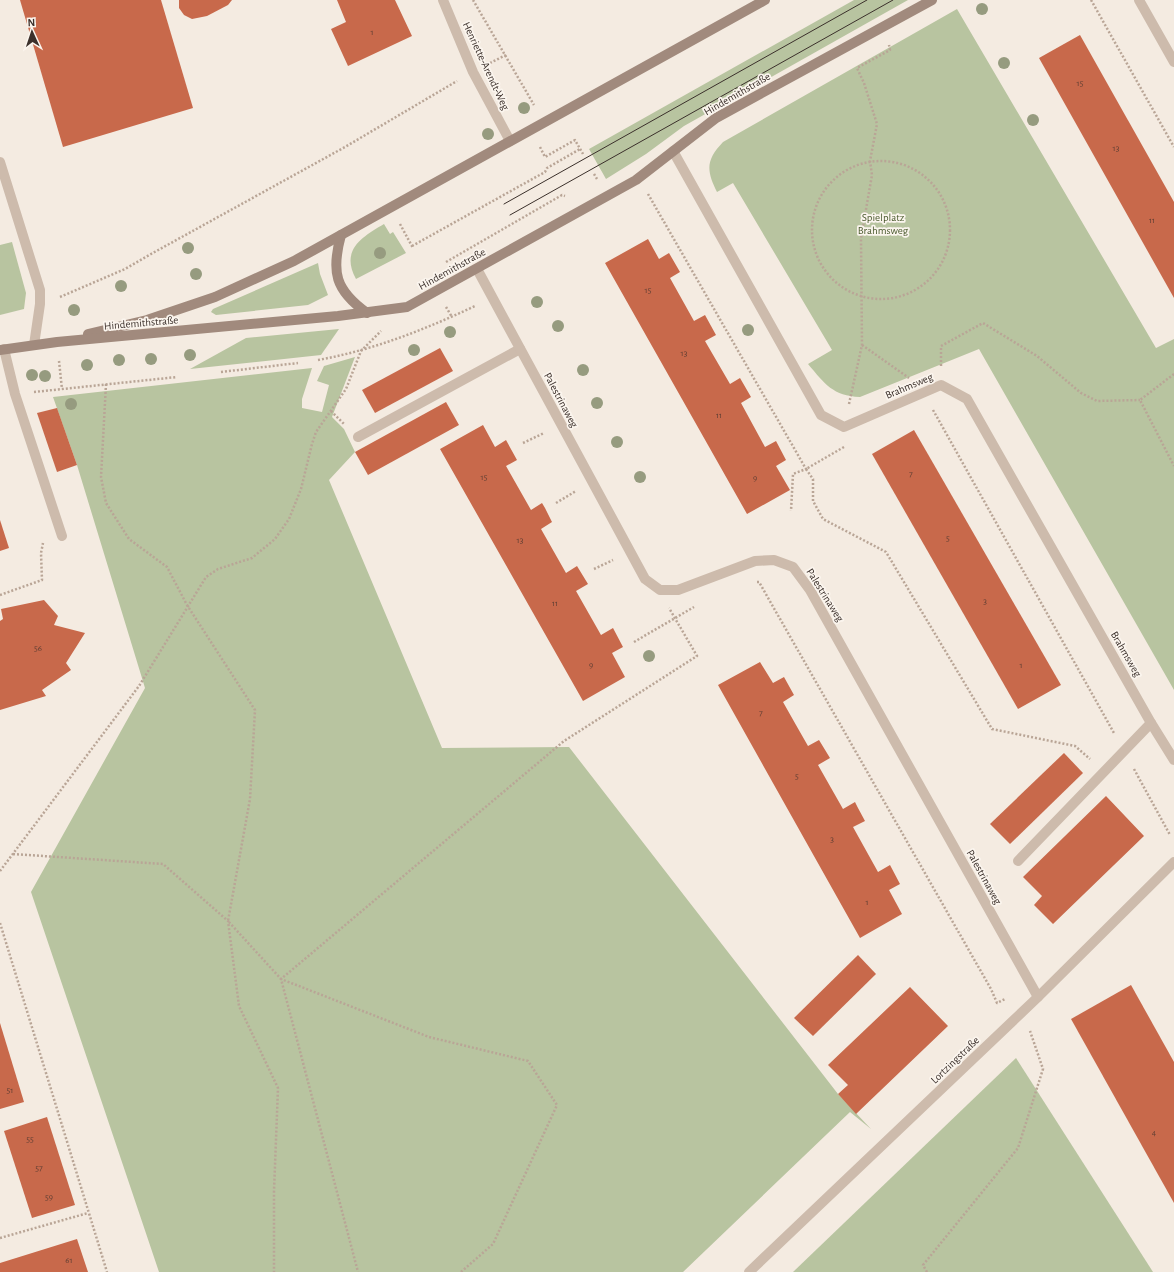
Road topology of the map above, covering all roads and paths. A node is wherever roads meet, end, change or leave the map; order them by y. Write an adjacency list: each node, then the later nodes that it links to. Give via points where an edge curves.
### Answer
1 (443, 0): 10 (street, Henriette-Arendt-Weg)
2 (473, 0): 8 (path)
3 (765, 0): 12 (street, Hindemithstraße)
4 (932, 0): 16 (street, Hindemithstraße, via 716,118)
5 (1091, 0): 14 (path)
6 (1139, 0): 9 (street)
7 (888, 43): 18 (path, via 890,50 857,68 877,124)
8 (506, 55): 10 (path); 11 (path)
9 (1174, 62)
10 (473, 72): 12 (street, Henriette-Arendt-Weg); 29 (path, via 352,143 125,268 74,292)
11 (535, 106)
12 (510, 141): 25 (street, Hindemithstraße)
13 (544, 144): 15 (path, via 540,147 545,157 575,140)
14 (1174, 147)
15 (580, 149): 17 (path); 24 (path, via 545,172 413,247)
16 (673, 151): 27 (street, Hindemithstraße, via 636,180); 50 (street, via 821,415)
17 (583, 154)
18 (870, 161): 28 (path, via 872,175 861,238); 28 (path, via 842,172 830,183 820,195 811,225 816,256 823,269 840,286); 28 (path, via 902,164 925,176 938,189 947,206 950,232 949,244 942,262 932,278 916,290 886,299)
19 (0, 162): 29 (street, via 40,290)
20 (597, 178): 21 (path)
21 (590, 182)
22 (647, 192): 55 (path)
23 (572, 193): 26 (path, via 562,195)
24 (399, 222)
25 (341, 235): 31 (street, via 336,257 338,281 345,293); 32 (street, Hindemithstraße, via 294,261 215,297 147,320)
26 (450, 258)
27 (477, 269): 31 (street, Hindemithstraße, via 407,307); 35 (street, Palestrinaweg)
28 (861, 296): 34 (path)
29 (40, 304): 33 (street)
30 (476, 306): 37 (path, via 397,340)
31 (367, 313): 32 (street, Hindemithstraße)
32 (57, 342): 33 (street)
33 (34, 345): 36 (street)
34 (862, 345): 46 (path, via 902,374); 50 (path)
35 (520, 349): 49 (street, Palestrinaweg); 51 (street)
36 (2, 350): 57 (street, via 14,394)
37 (361, 351): 39 (path); 62 (path, via 346,390 316,432 301,489 289,520 274,539 252,558 218,569 206,577)
38 (59, 358): 44 (path, via 62,389)
39 (318, 360)
40 (298, 363): 41 (path)
41 (221, 372)
42 (1174, 374): 47 (path)
43 (177, 377): 44 (path)
44 (106, 384): 62 (path, via 101,477 106,503 129,539 167,568)
45 (941, 385): 46 (street, Brahmsweg); 47 (path, via 941,346 983,323 1037,356 1081,392 1097,401); 65 (street, Brahmsweg, via 967,399)
46 (930, 390): 50 (street, Brahmsweg)
47 (1140, 400): 54 (path)
48 (931, 407): 66 (path)
49 (561, 425): 52 (path); 59 (street, Palestrinaweg, via 645,579)
50 (844, 427)
51 (358, 437)
52 (523, 443)
53 (846, 446): 55 (path)
54 (1174, 466)
55 (806, 469): 56 (path, via 793,474); 68 (path, via 813,479 813,501 823,519 886,552 992,729 1075,746)
56 (791, 511)
57 (62, 536): 60 (path, via 44,542 41,553 42,580)
58 (753, 583): 78 (path, via 759,582 997,1003)
59 (660, 590): 63 (path); 77 (street, Palestrinaweg, via 678,590 755,561 774,560 793,567 810,590)
60 (0, 595)
61 (700, 603): 63 (path)
62 (187, 605): 70 (path, via 139,686); 74 (path, via 255,710 250,799)
63 (674, 617): 64 (path); 76 (path, via 697,656 564,741)
64 (634, 642)
65 (1151, 723): 66 (street); 67 (street, Brahmsweg)
66 (1124, 751): 68 (street); 69 (path)
67 (1174, 760)
68 (1105, 772): 71 (street)
69 (1170, 835)
70 (13, 854): 73 (path); 74 (path, via 163,864)
71 (1018, 861)
72 (1174, 862): 77 (street, Lortzingstraße)
73 (0, 871)
74 (228, 921): 76 (path); 83 (path, via 238,1006 278,1088)
75 (0, 923): 80 (path)
76 (281, 979): 84 (path); 85 (path, via 429,1037 528,1061 557,1105 493,1244)
77 (1038, 998): 79 (street, Lortzingstraße)
78 (1006, 999)
79 (1023, 1012): 86 (street, Lortzingstraße); 87 (path, via 1043,1069 1018,1148 923,1265)
80 (88, 1213): 81 (path); 82 (path)
81 (0, 1238)
82 (107, 1272)
83 (274, 1272)
84 (358, 1272)
85 (461, 1272)
86 (749, 1272)
87 (927, 1272)

